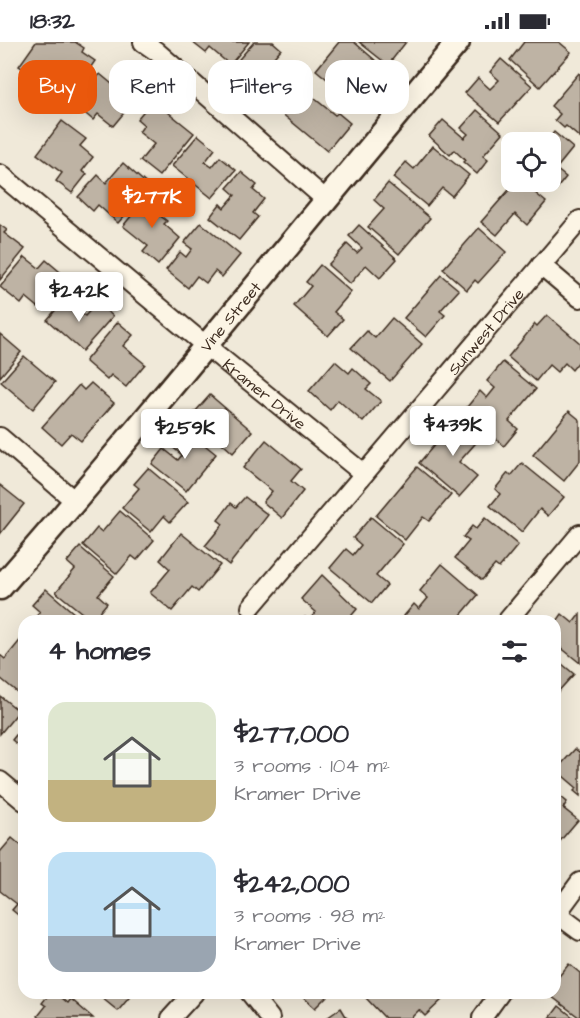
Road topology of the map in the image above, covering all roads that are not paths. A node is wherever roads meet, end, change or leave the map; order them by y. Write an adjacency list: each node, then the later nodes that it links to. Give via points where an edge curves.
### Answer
1 (143, 42): 4 (street)
2 (458, 42): 4 (street, Vine Street)
3 (0, 174): 8 (street, Kramer Drive)
4 (325, 199): 8 (street, Vine Street)
5 (580, 220): 6 (street, Sunwest Drive)
6 (541, 266): 7 (street); 10 (street, Sunwest Drive)
7 (580, 298)
8 (205, 345): 10 (street, Kramer Drive); 11 (street, Vine Street)
9 (0, 437): 11 (street)
10 (364, 474): 14 (street, Sunwest Drive)
11 (76, 502): 13 (street, Vine Street)
12 (580, 534): 15 (street)
13 (0, 588)
14 (251, 608)
15 (512, 615)
16 (0, 782): 17 (street)
17 (18, 796)
18 (580, 882): 19 (street)
19 (561, 908)
20 (561, 918): 21 (street)
21 (580, 931)
22 (188, 999): 25 (street)
23 (255, 999): 26 (street)
24 (496, 999): 27 (street)
25 (171, 1018)
26 (270, 1018)
27 (482, 1018)

